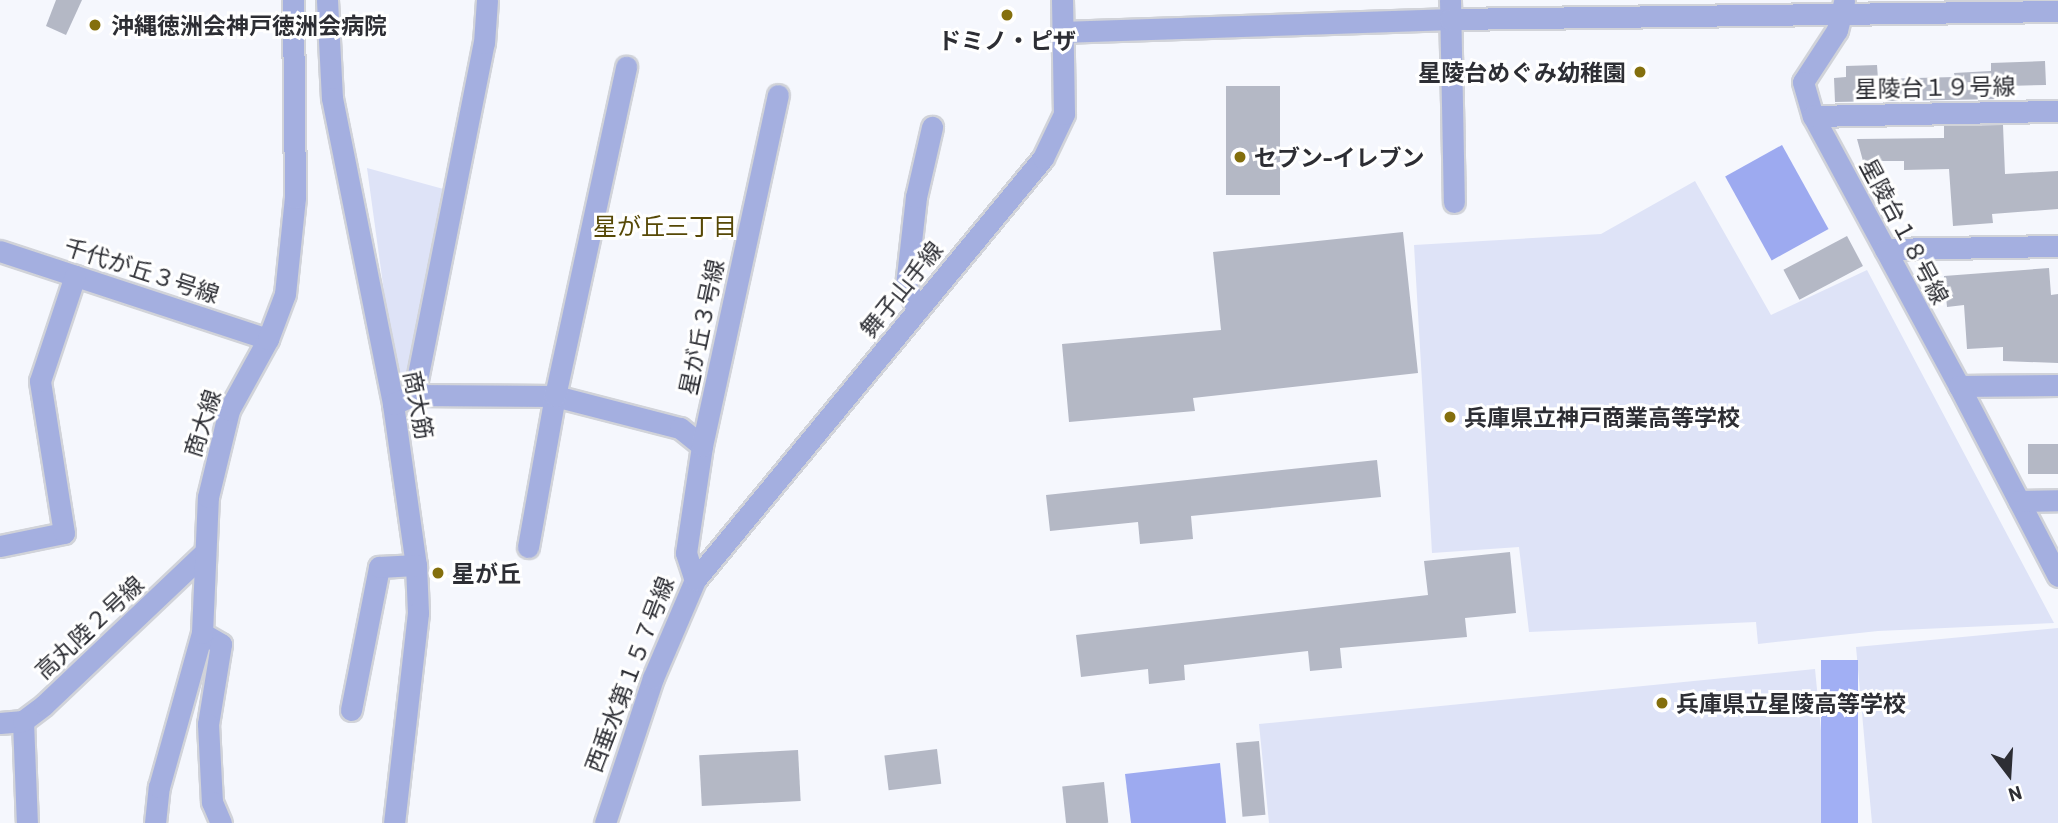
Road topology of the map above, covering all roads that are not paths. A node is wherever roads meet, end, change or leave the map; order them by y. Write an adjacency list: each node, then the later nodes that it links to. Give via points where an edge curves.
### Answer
1 (293, 0): 20 (street, 商大線, via 295,198 285,294)
2 (327, 0): 25 (street, 商大筋, via 332,98)
3 (487, 0): 23 (street, via 484,43)
4 (1062, 0): 8 (street, 舞子山手線)
5 (1844, 6): 6 (street); 7 (street); 12 (street, 星陵台１８号線, via 1803,82)
6 (1450, 9): 8 (street); 14 (street)
7 (2058, 11)
8 (1063, 32): 19 (street, 舞子山手線, via 1064,114 1043,158)
9 (626, 67): 24 (street)
10 (778, 95): 26 (street, 星が丘３号線)
11 (2058, 111): 12 (street, 星陵台１９号線)
12 (1813, 116): 16 (street, 星陵台１８号線)
13 (932, 127): 19 (street, via 916,197 906,286)
14 (1454, 202)
15 (2058, 246): 16 (street)
16 (1885, 249): 22 (street, 星陵台１８号線)
17 (0, 251): 18 (street, 千代が丘３号線)
18 (75, 276): 20 (street, 千代が丘３号線); 29 (street, via 40,381 64,533)
19 (918, 310): 34 (street, 舞子山手線)
20 (268, 339): 31 (street, 商大線, via 229,410 208,496)
21 (2058, 385): 22 (street)
22 (1959, 386): 28 (street, 星陵台１８号線)
23 (414, 395): 24 (street); 25 (street)
24 (555, 396): 26 (street, via 680,428); 30 (street)
25 (393, 404): 32 (street, 商大筋)
26 (702, 446): 34 (street, 西垂水第１５７号線, via 686,554)
27 (2058, 500): 28 (street)
28 (2019, 501): 33 (street, 星陵台１８号線)
29 (0, 546)
30 (528, 547)
31 (205, 552): 35 (street, 商大線); 37 (street, 高丸陸２号線)
32 (416, 565): 36 (street, via 379,567); 42 (street, 商大筋, via 416,626)
33 (2058, 576)
34 (695, 580): 43 (street, 西垂水第１５７号線, via 653,678)
35 (202, 633): 40 (street, 商大線, via 159,787); 41 (street, via 221,644 208,724 212,802)
36 (351, 710)
37 (23, 721): 38 (street); 39 (street)
38 (0, 723)
39 (27, 823)
40 (155, 823)
41 (220, 823)
42 (394, 823)
43 (605, 823)

